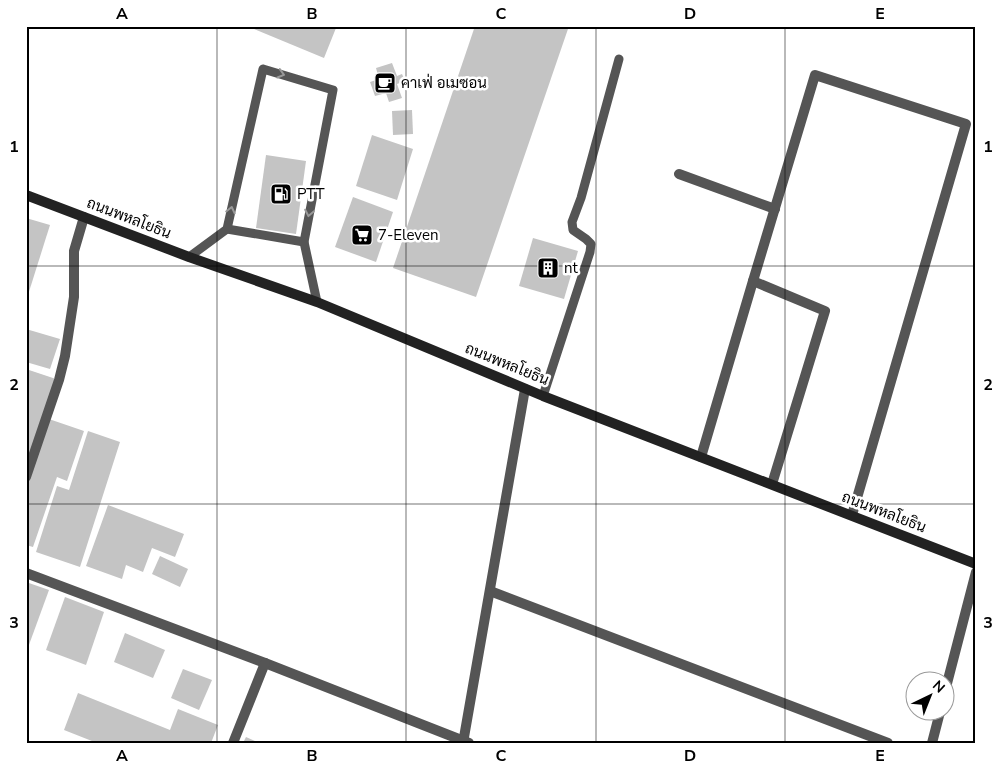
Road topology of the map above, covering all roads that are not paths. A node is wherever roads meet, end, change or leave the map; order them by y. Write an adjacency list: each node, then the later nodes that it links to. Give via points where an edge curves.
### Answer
1 (619, 59): 12 (lane, via 572,222 573,230 591,244 590,252)
2 (679, 174): 4 (street)
3 (26, 195): 5 (main road, ถนนพหลโยธิน)
4 (775, 209): 9 (street); 16 (street, via 815,76 966,124)
5 (84, 217): 8 (main road, ถนนพหลโยธิน); 14 (street, via 74,251 74,297 65,356)
6 (227, 229): 7 (lane); 7 (lane, one-way to 7, via 263,69 333,90); 8 (lane)
7 (304, 242): 10 (lane)
8 (190, 257): 10 (main road, ถนนพหลโยธิน)
9 (753, 281): 13 (street); 15 (street, via 825,311)
10 (317, 302): 11 (main road, ถนนพหลโยธิน)
11 (525, 388): 12 (main road, ถนนพหลโยธิน); 20 (street)
12 (543, 396): 13 (main road, ถนนพหลโยธิน)
13 (701, 457): 15 (main road, ถนนพหลโยธิน)
14 (26, 478)
15 (772, 484): 16 (main road, ถนนพหลโยธิน)
16 (852, 515): 17 (main road, ถนนพหลโยธิน)
17 (976, 564)
18 (976, 572): 22 (street)
19 (26, 573): 21 (street)
20 (490, 591): 24 (street); 26 (street)
21 (265, 663): 24 (street); 25 (street)
22 (950, 672)
23 (937, 722): 27 (street)
24 (465, 742)
25 (234, 743)
26 (888, 743)
27 (932, 743)

